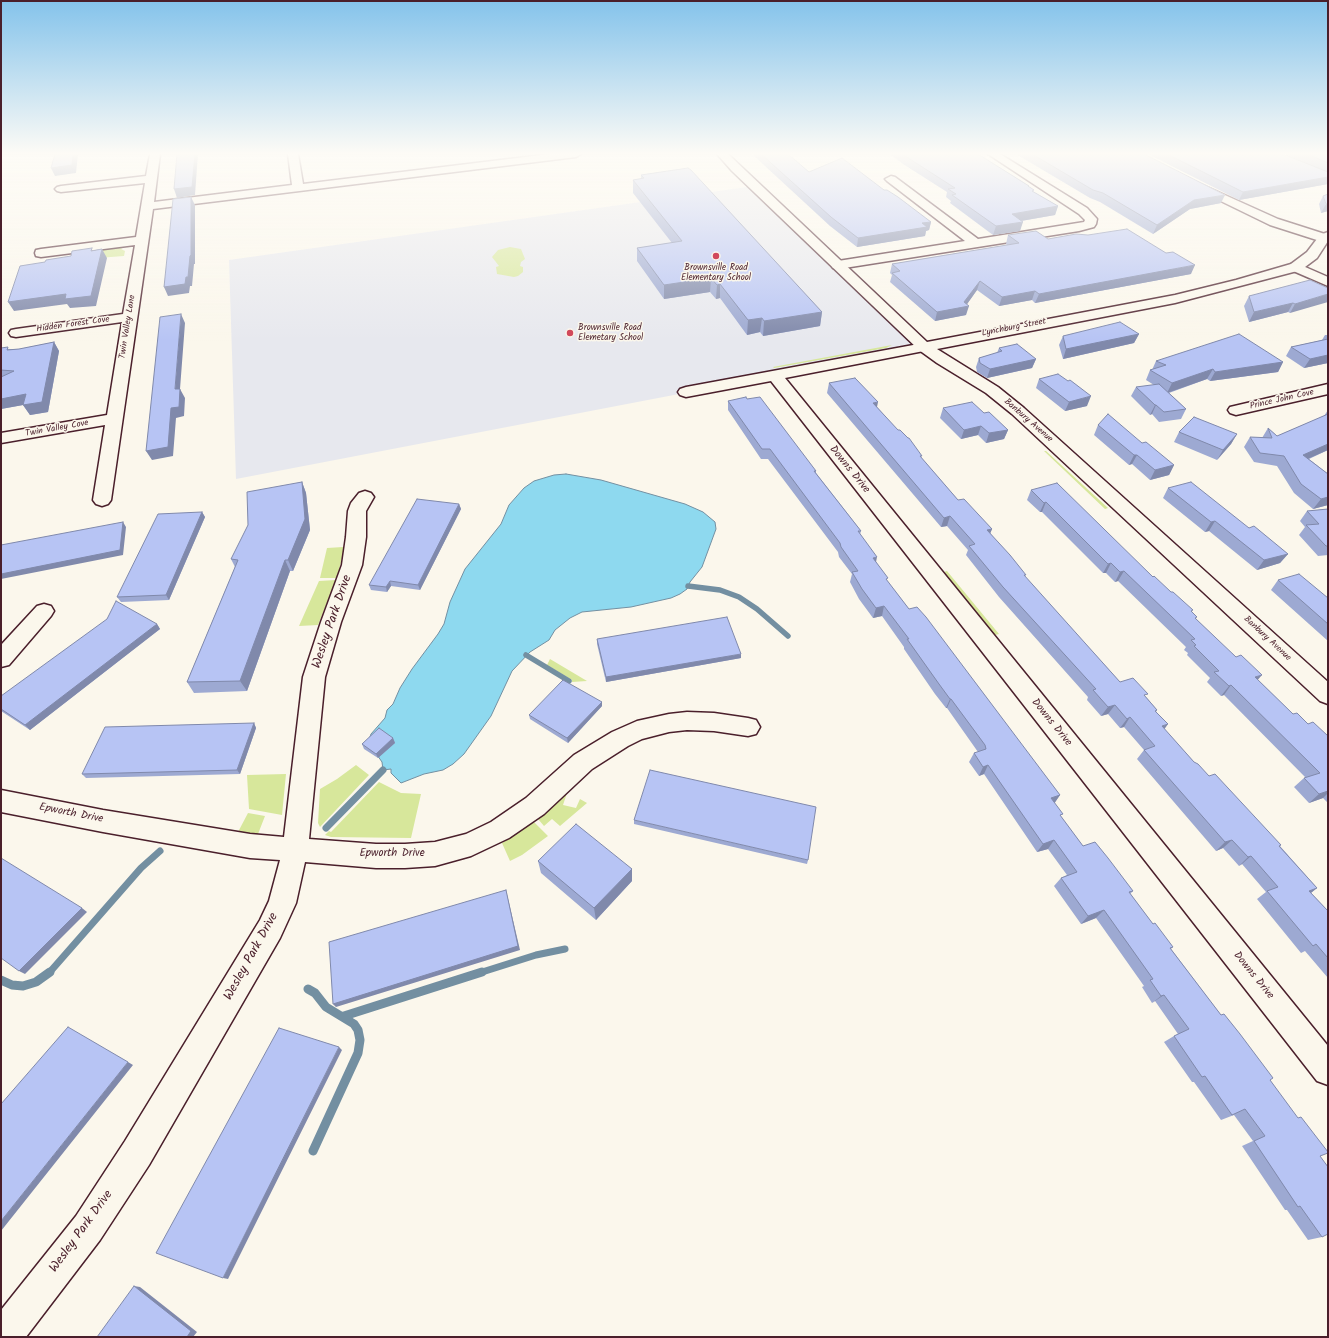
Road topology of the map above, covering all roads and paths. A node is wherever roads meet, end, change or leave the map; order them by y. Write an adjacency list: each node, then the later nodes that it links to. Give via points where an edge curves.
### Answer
1 (145, 216): 7 (street, Twin Valley Lane)
2 (787, 216): 10 (street, Banbury Avenue)
3 (940, 216): 8 (street)
4 (1088, 216): 8 (street, via 1090,224 1079,227)
5 (1262, 216): 6 (street)
6 (1326, 237): 11 (street, Lynchburg Street, via 1312,255)
7 (142, 240): 9 (street); 13 (street, Twin Valley Lane)
8 (975, 243): 10 (street)
9 (41, 253)
10 (838, 265): 15 (street, Banbury Avenue)
11 (1296, 267): 12 (street); 15 (street, Lynchburg Street, via 1191,296)
12 (1328, 282)
13 (130, 316): 14 (street, Hidden Forest Cove); 20 (street, Twin Valley Lane)
14 (16, 333)
15 (924, 347): 16 (street, Lynchburg Street); 26 (street, Banbury Avenue, via 992,390 1018,411)
16 (775, 375): 18 (street, Lynchburg Street); 30 (street, Downs Drive)
17 (1328, 389): 19 (street, Prince John Cove)
18 (686, 392)
19 (1236, 410)
20 (114, 419): 21 (street, Twin Valley Cove); 23 (street, Twin Valley Lane)
21 (1, 438)
22 (365, 498): 29 (street, Wesley Park Drive, via 357,511 352,564 330,622 314,677)
23 (102, 500)
24 (44, 612): 25 (street)
25 (1, 659)
26 (1328, 695)
27 (748, 728): 29 (street, Epworth Drive, via 714,722 687,721 669,722 637,731 583,762 518,819 485,838 458,848 435,854 405,856)
28 (1, 801): 29 (street, Epworth Drive, via 197,838)
29 (295, 851): 31 (street, Wesley Park Drive, via 282,903 270,928 180,1082 88,1228)
30 (1328, 1070)
31 (3, 1337)

